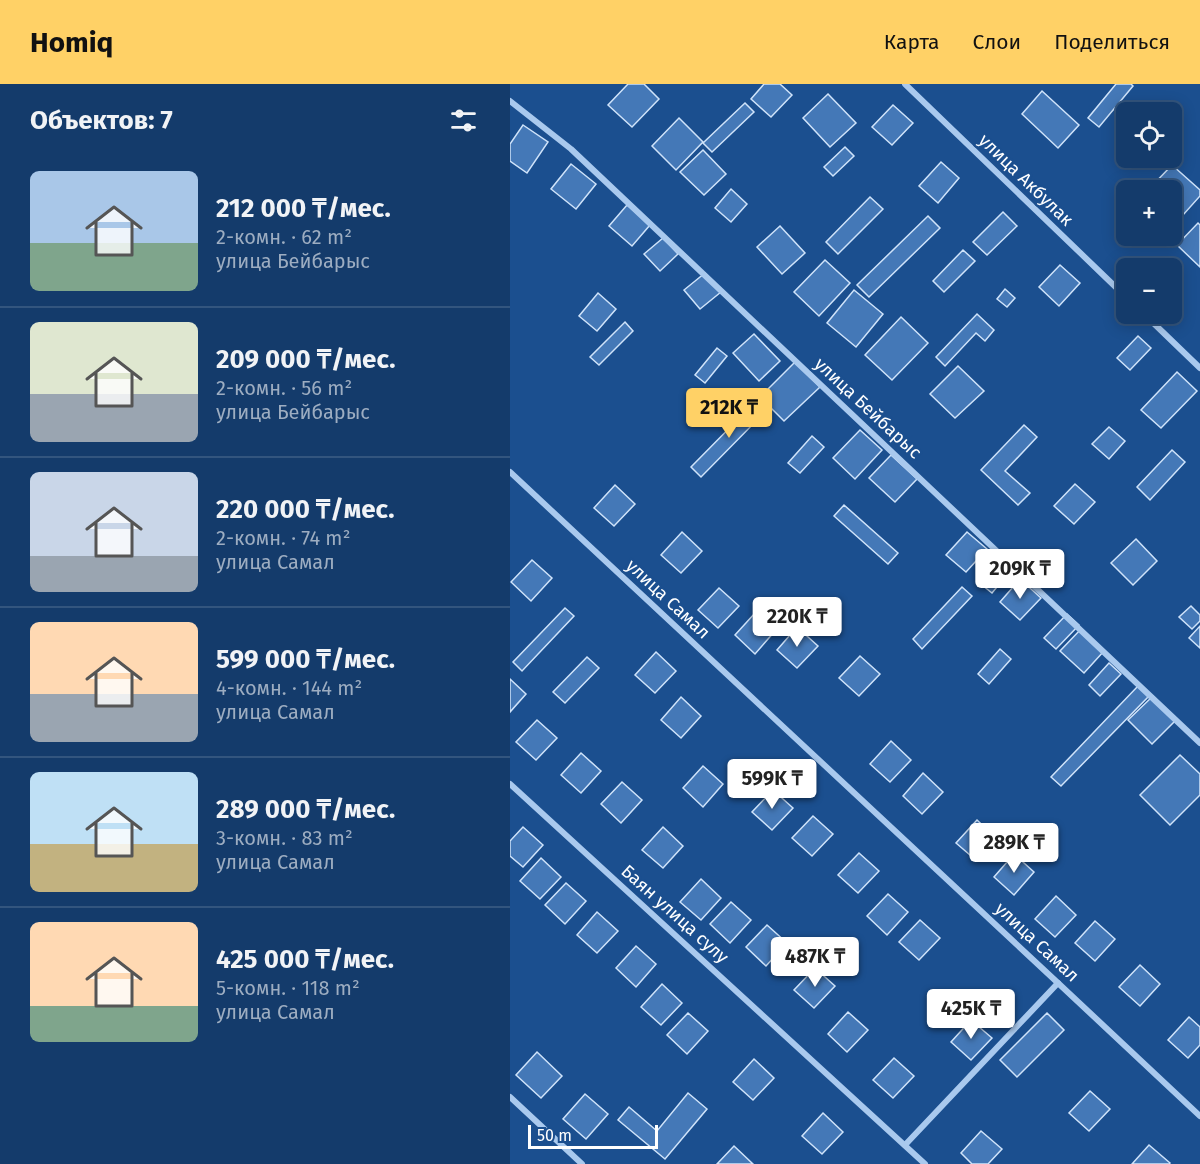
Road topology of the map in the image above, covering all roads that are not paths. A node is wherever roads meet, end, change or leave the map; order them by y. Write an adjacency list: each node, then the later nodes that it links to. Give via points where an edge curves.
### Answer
1 (905, 84): 3 (street, улица Акбулак)
2 (510, 101): 7 (street, улица Бейбарыс, via 571,149)
3 (1116, 287)
4 (1154, 324): 5 (street)
5 (1200, 368)
6 (510, 472): 9 (street, улица Самал)
7 (1200, 743)
8 (510, 784): 12 (street, Баян улица сулу)
9 (1058, 982): 11 (street, улица Самал); 12 (street)
10 (510, 1097): 13 (street)
11 (1200, 1116)
12 (905, 1145): 14 (street, Баян улица сулу)
13 (582, 1164)
14 (925, 1164)

